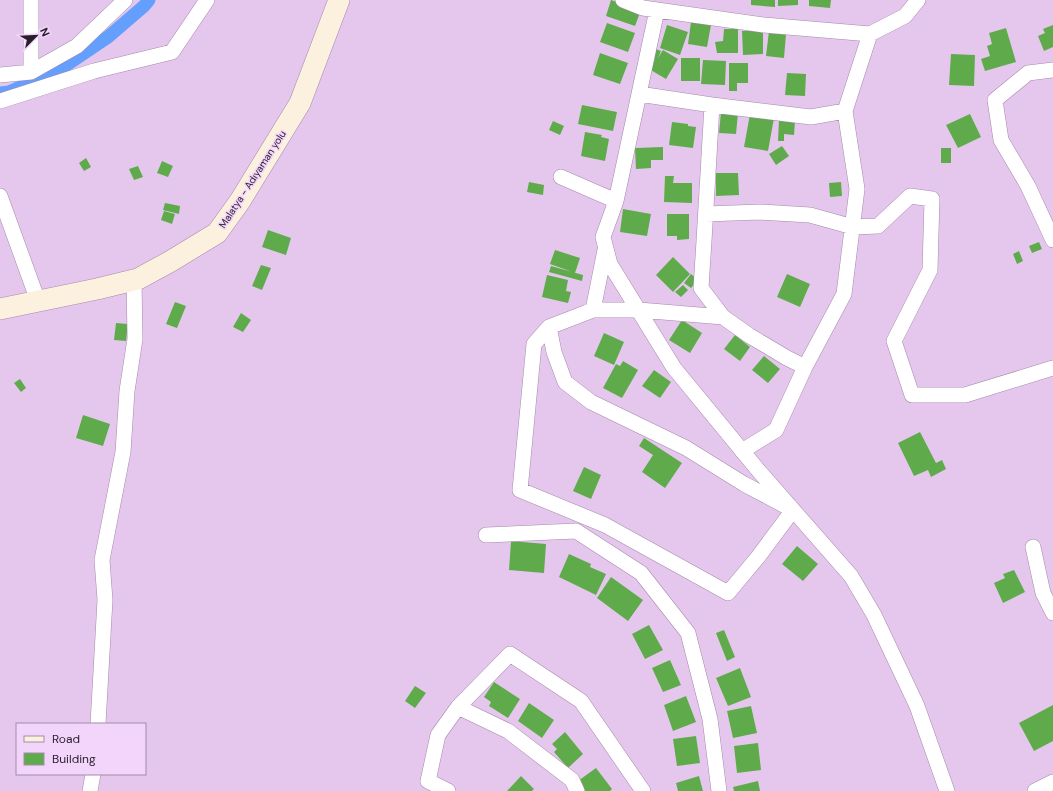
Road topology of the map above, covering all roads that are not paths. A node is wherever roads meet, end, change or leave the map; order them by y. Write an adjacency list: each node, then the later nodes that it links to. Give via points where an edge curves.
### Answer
1 (31, 0): 10 (street)
2 (125, 0): 10 (street, via 77,46)
3 (207, 0): 13 (street, via 172,52 94,71)
4 (339, 0): 23 (main road, Malatya - Adıyaman yolu, via 300,103 244,195 221,227 216,233 171,261)
5 (623, 0): 7 (street, via 643,8)
6 (918, 0): 8 (street, via 905,16)
7 (657, 10): 8 (street, via 764,25); 12 (street)
8 (870, 34): 15 (street)
9 (1053, 70): 21 (street, via 1028,73 995,100 1002,140 1028,186)
10 (31, 72): 11 (street)
11 (0, 76)
12 (639, 94): 14 (street); 18 (street)
13 (0, 101)
14 (712, 105): 15 (street, via 811,118); 19 (street)
15 (845, 111): 20 (street, via 856,189)
16 (561, 177): 18 (street)
17 (0, 196): 24 (street)
18 (616, 201): 22 (street, via 603,237)
19 (706, 214): 20 (street, via 760,212 810,216); 28 (street, via 700,288)
20 (853, 227): 30 (street, via 844,294); 31 (street, via 878,226 910,196 932,199 930,270 894,341 912,395 965,395)
21 (1053, 240)
22 (606, 247): 26 (street); 27 (street, via 610,264)
23 (134, 280): 24 (main road, Malatya - Adıyaman yolu); 38 (street, via 135,339 127,391 123,452 102,560 105,600)
24 (38, 301): 25 (main road, Malatya - Adıyaman yolu)
25 (0, 309)
26 (593, 310): 27 (street); 29 (street)
27 (639, 310): 28 (street); 32 (street, via 674,368)
28 (723, 317): 30 (street)
29 (549, 327): 33 (street, via 554,352 566,382 592,402 686,448 744,484); 33 (street, via 534,344 520,490 605,525 728,593)
30 (805, 367): 32 (street, via 776,430)
31 (1053, 368)
32 (742, 451): 33 (street)
33 (793, 510): 46 (street, via 851,576 874,615 916,706)
34 (486, 536): 45 (street, via 576,532 641,573 688,633 710,719)
35 (1033, 547): 36 (street, via 1043,593)
36 (1053, 613)
37 (458, 707): 42 (street, via 438,735 428,781); 43 (street, via 508,731 572,780); 44 (street, via 510,654 581,700)
38 (98, 723)
39 (93, 775): 41 (street)
40 (1053, 782): 47 (street)
41 (90, 791)
42 (448, 791)
43 (577, 791)
44 (643, 791)
45 (719, 791)
46 (947, 791)
47 (1035, 791)

